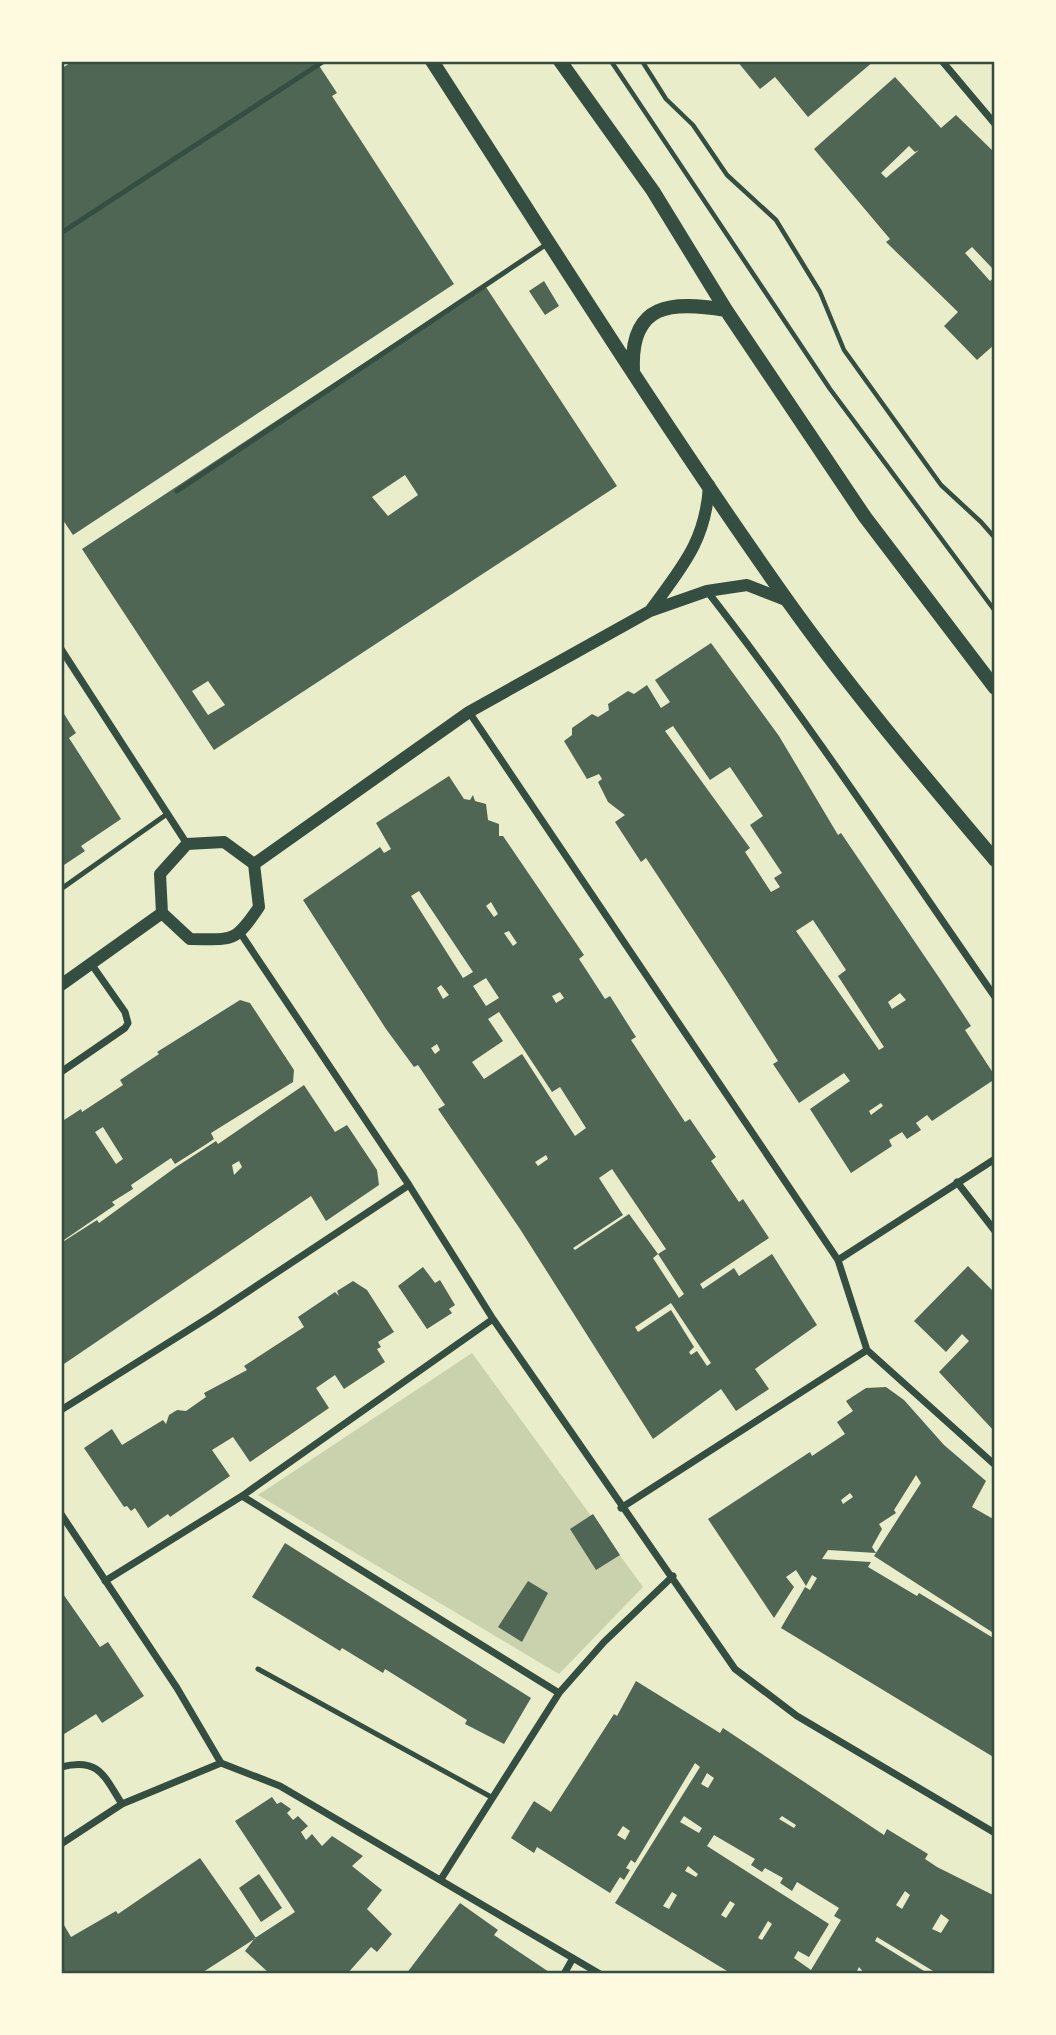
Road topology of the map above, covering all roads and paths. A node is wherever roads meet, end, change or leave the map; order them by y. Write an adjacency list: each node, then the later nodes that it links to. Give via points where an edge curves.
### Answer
1 (324, 61): 8 (lane)
2 (432, 61): 9 (main road)
3 (560, 61): 10 (main road, via 653,191)
4 (611, 61): 18 (path, via 830,389)
5 (642, 61): 14 (path, via 727,176 776,220 820,292 844,350 941,485)
6 (942, 61): 7 (street)
7 (995, 124)
8 (61, 233)
9 (549, 242): 11 (main road); 13 (lane)
10 (726, 310): 11 (main road, via 677,304 656,312 640,328 632,349); 20 (main road, via 865,517)
11 (633, 370): 12 (main road)
12 (709, 485): 16 (main road); 17 (street, via 708,512 695,549)
13 (177, 491)
14 (995, 538)
15 (707, 591): 16 (street, via 747,585); 17 (street); 31 (street, via 851,783)
16 (788, 601): 24 (main road)
17 (650, 611): 21 (street)
18 (995, 611)
19 (61, 649): 22 (street)
20 (993, 680)
21 (469, 712): 25 (street); 37 (street)
22 (167, 814): 23 (street); 26 (lane)
23 (187, 844): 25 (street, via 224,842); 27 (street, via 160,874)
24 (995, 860)
25 (254, 864): 28 (street, via 259,907)
26 (61, 889)
27 (162, 913): 28 (street, via 190,939 229,939); 29 (street)
28 (241, 934): 35 (street)
29 (92, 965): 30 (street); 32 (street, via 128,1023)
30 (61, 985)
31 (995, 997)
32 (61, 1072)
33 (995, 1159): 34 (street)
34 (957, 1182): 36 (street); 37 (street)
35 (409, 1185): 38 (street); 40 (street)
36 (995, 1231)
37 (838, 1260): 39 (street)
38 (493, 1318): 42 (street); 43 (street)
39 (867, 1350): 41 (street); 43 (street)
40 (61, 1410)
41 (995, 1465)
42 (242, 1496): 46 (street); 48 (street)
43 (621, 1508): 45 (street)
44 (61, 1514): 46 (street)
45 (673, 1576): 48 (street); 53 (street, via 717,1645 749,1682 797,1716)
46 (105, 1581): 49 (street)
47 (258, 1669): 51 (lane)
48 (559, 1693): 51 (street)
49 (221, 1763): 52 (street); 55 (street, via 280,1786)
50 (61, 1767): 52 (street, via 90,1765 102,1773)
51 (493, 1798): 55 (street)
52 (122, 1804): 54 (street)
53 (995, 1833)
54 (61, 1844)
55 (441, 1879): 56 (street)
56 (573, 1958): 57 (street); 58 (street)
57 (564, 1974)
58 (600, 1974)

